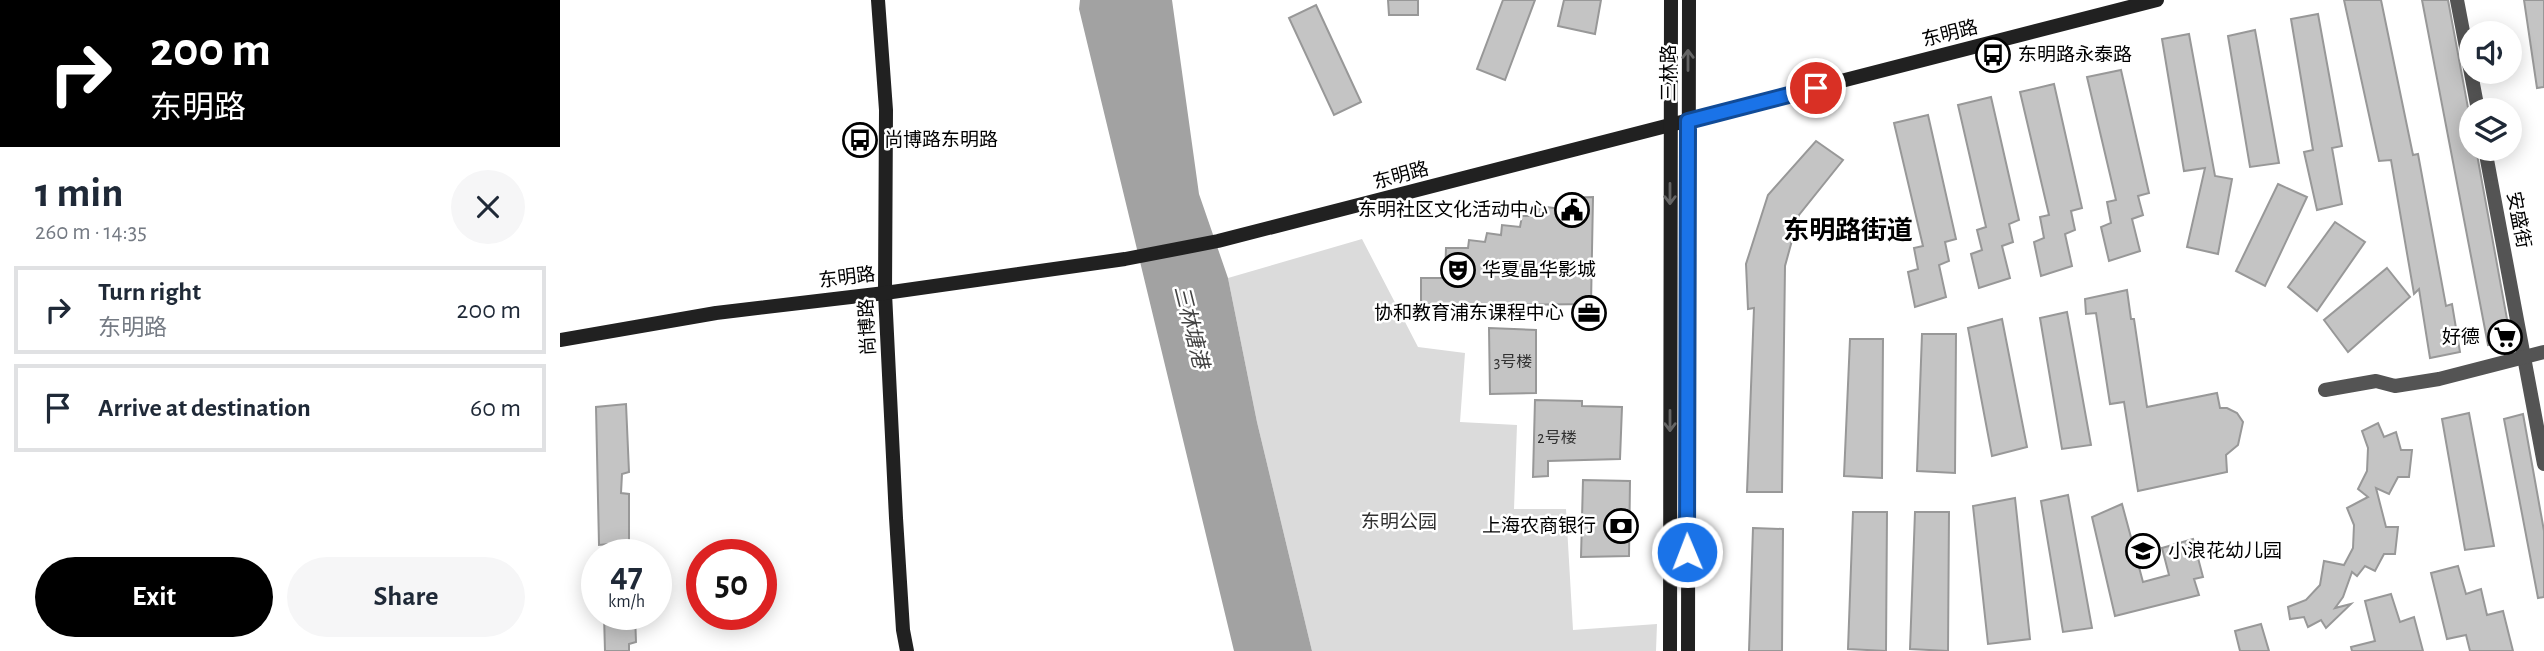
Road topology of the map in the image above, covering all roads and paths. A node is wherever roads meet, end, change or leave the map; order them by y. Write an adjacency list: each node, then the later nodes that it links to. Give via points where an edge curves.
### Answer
1 (878, 0): 10 (main road, 尚博路, via 886,110)
2 (1671, 0): 8 (main road, 三林路)
3 (1689, 0): 7 (main road, 三林路, one-way to 3)
4 (2157, 0): 7 (main road, 东明路)
5 (2457, 0): 6 (street)
6 (2476, 98)
7 (1688, 121): 8 (main road, 东明路); 18 (main road, 三林路)
8 (1670, 125): 10 (main road, 东明路, via 1218,241); 17 (main road, 三林路, one-way to 17)
9 (2487, 161): 13 (street, 安盛街)
10 (885, 293): 11 (main road, 东明路, via 716,313); 16 (main road, 尚博路)
11 (560, 340)
12 (2544, 352): 13 (street)
13 (2524, 357): 14 (street, via 2439,379 2395,386 2376,381); 15 (street, 安盛街)
14 (2325, 390)
15 (2544, 464)
16 (907, 651)
17 (1670, 651)
18 (1688, 651)

